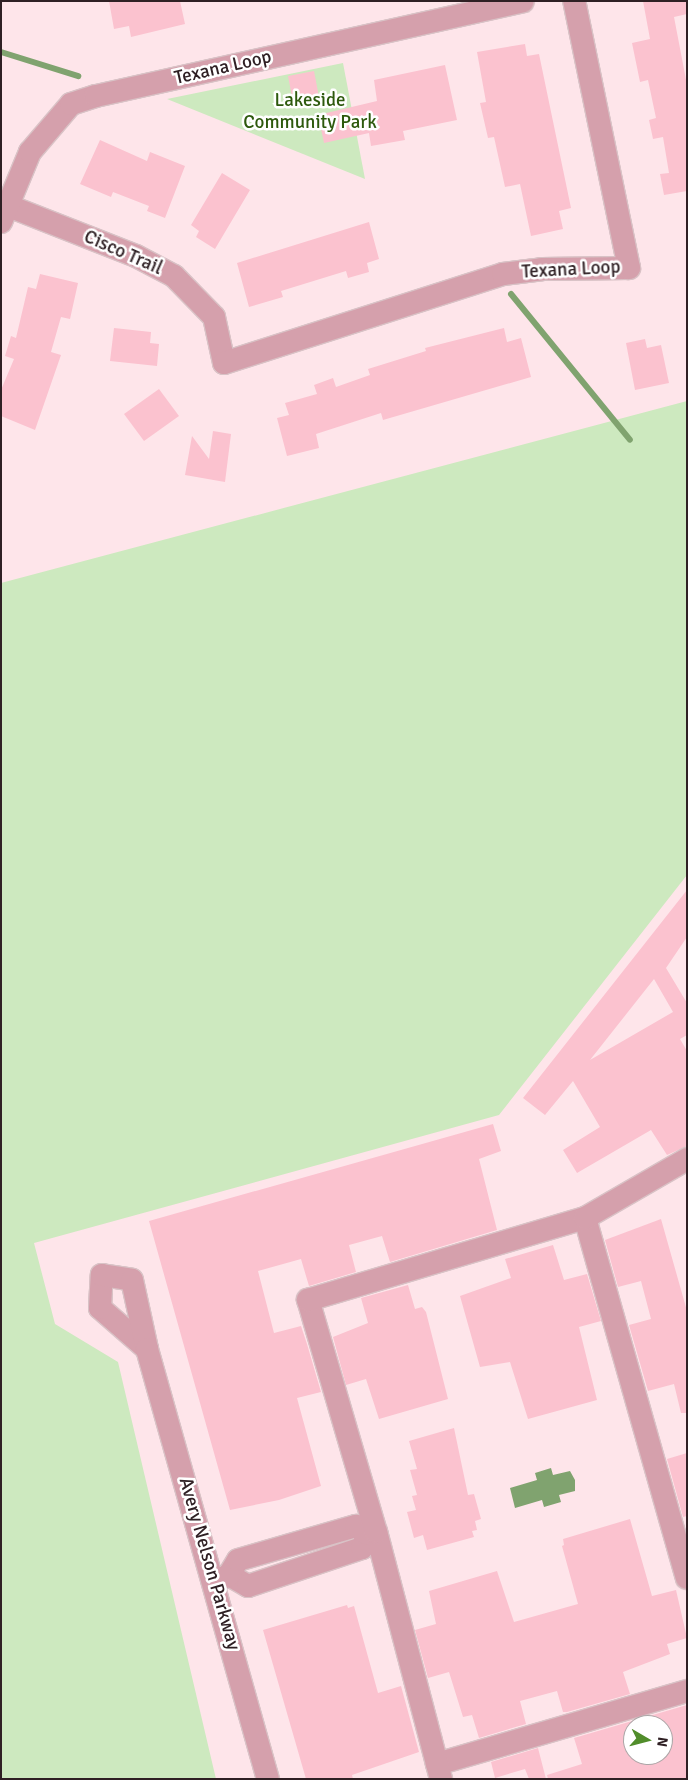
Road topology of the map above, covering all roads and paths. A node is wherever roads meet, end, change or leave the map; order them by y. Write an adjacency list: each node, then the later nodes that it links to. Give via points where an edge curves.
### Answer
1 (522, 1): 3 (street, Texana Loop, via 71,104 30,152)
2 (574, 1): 4 (street, Texana Loop, via 629,268 542,269 503,274)
3 (3, 210): 4 (street, Cisco Trail, via 136,256 174,276 214,317)
4 (224, 363)
5 (687, 1160): 6 (street)
6 (585, 1218): 8 (street, via 308,1300); 9 (street)
7 (147, 1349): 10 (street, Avery Nelson Parkway)
8 (372, 1533): 10 (street, via 362,1548 248,1586); 12 (street)
9 (687, 1578)
10 (222, 1579): 13 (street, Avery Nelson Parkway)
11 (687, 1691): 12 (street)
12 (439, 1771)
13 (268, 1779)

